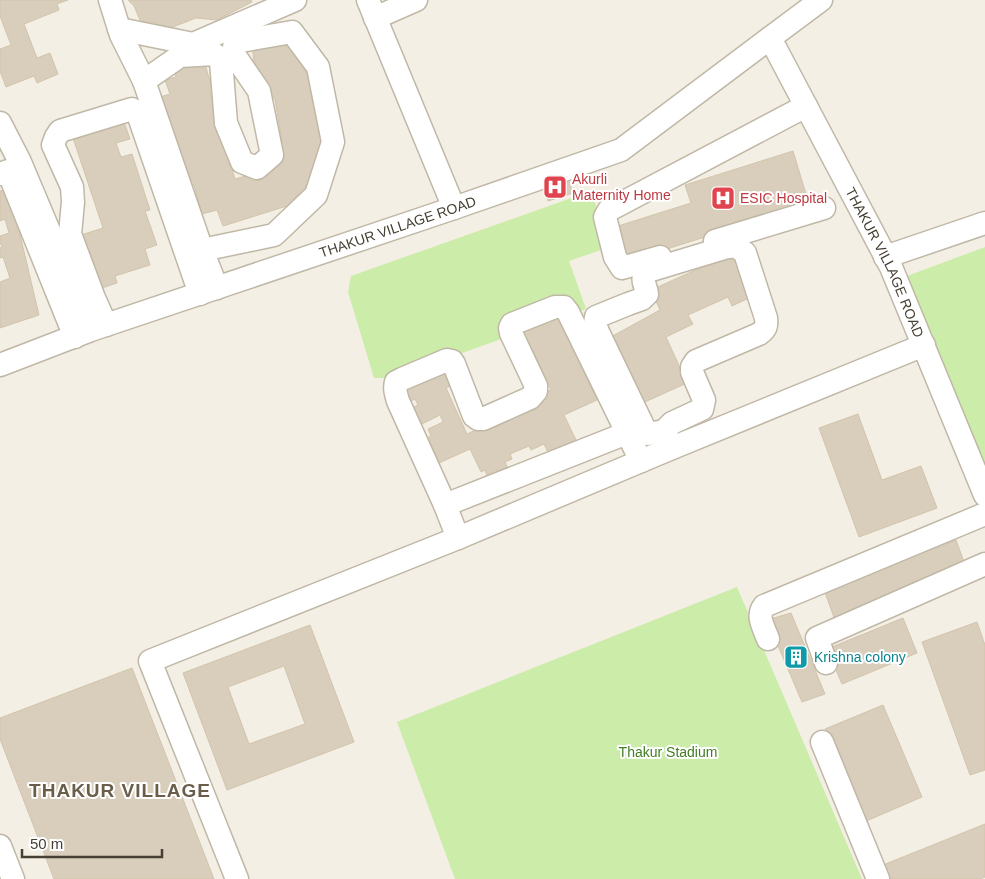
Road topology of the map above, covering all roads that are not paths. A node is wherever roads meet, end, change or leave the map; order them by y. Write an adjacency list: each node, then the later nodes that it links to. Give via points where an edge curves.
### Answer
1 (110, 0): 6 (street)
2 (295, 0): 6 (street, via 193,44)
3 (416, 0): 5 (street)
4 (821, 0): 7 (street, THAKUR VILLAGE ROAD)
5 (372, 9): 12 (street)
6 (119, 28): 8 (street)
7 (770, 38): 9 (street, THAKUR VILLAGE ROAD); 12 (street, THAKUR VILLAGE ROAD, via 621,150)
8 (144, 81): 15 (street); 15 (street, via 180,56 214,54 227,57 235,42 292,32 318,68 333,142 316,195 274,234)
9 (806, 106): 13 (street, via 609,210 606,217 622,268); 16 (street, THAKUR VILLAGE ROAD)
10 (0, 123): 18 (street, via 20,162)
11 (0, 174): 18 (street, via 8,171)
12 (454, 208): 17 (street, THAKUR VILLAGE ROAD)
13 (824, 208)
14 (985, 223): 16 (street)
15 (202, 250): 17 (street)
16 (885, 257): 19 (street, THAKUR VILLAGE ROAD)
17 (208, 291): 18 (street, THAKUR VILLAGE ROAD); 18 (street, via 138,114 132,109 60,131 53,144 72,188 74,202 70,234 94,298)
18 (91, 331): 20 (street, THAKUR VILLAGE ROAD)
19 (924, 345): 22 (street); 26 (street, THAKUR VILLAGE ROAD)
20 (0, 365)
21 (702, 409): 22 (street); 24 (street, via 672,422); 24 (street, via 704,400 692,372 696,361 765,330 766,318 745,253 736,246 648,271 643,280 647,294 642,299 596,317 598,332 646,432)
22 (713, 431): 24 (street)
23 (628, 433): 25 (street); 27 (street); 27 (street, via 568,312 564,307 555,307 512,324 510,328 536,386 530,398 478,419 452,361 396,382 398,401)
24 (668, 440): 25 (street)
25 (641, 461): 29 (street)
26 (985, 495)
27 (444, 505): 29 (street)
28 (985, 514): 31 (street, via 764,606 760,616)
29 (458, 538): 36 (street, via 150,661)
30 (985, 564): 32 (street, via 817,638)
31 (768, 639)
32 (826, 663)
33 (822, 742): 37 (street)
34 (0, 846): 35 (street)
35 (13, 879)
36 (237, 879)
37 (878, 879)

